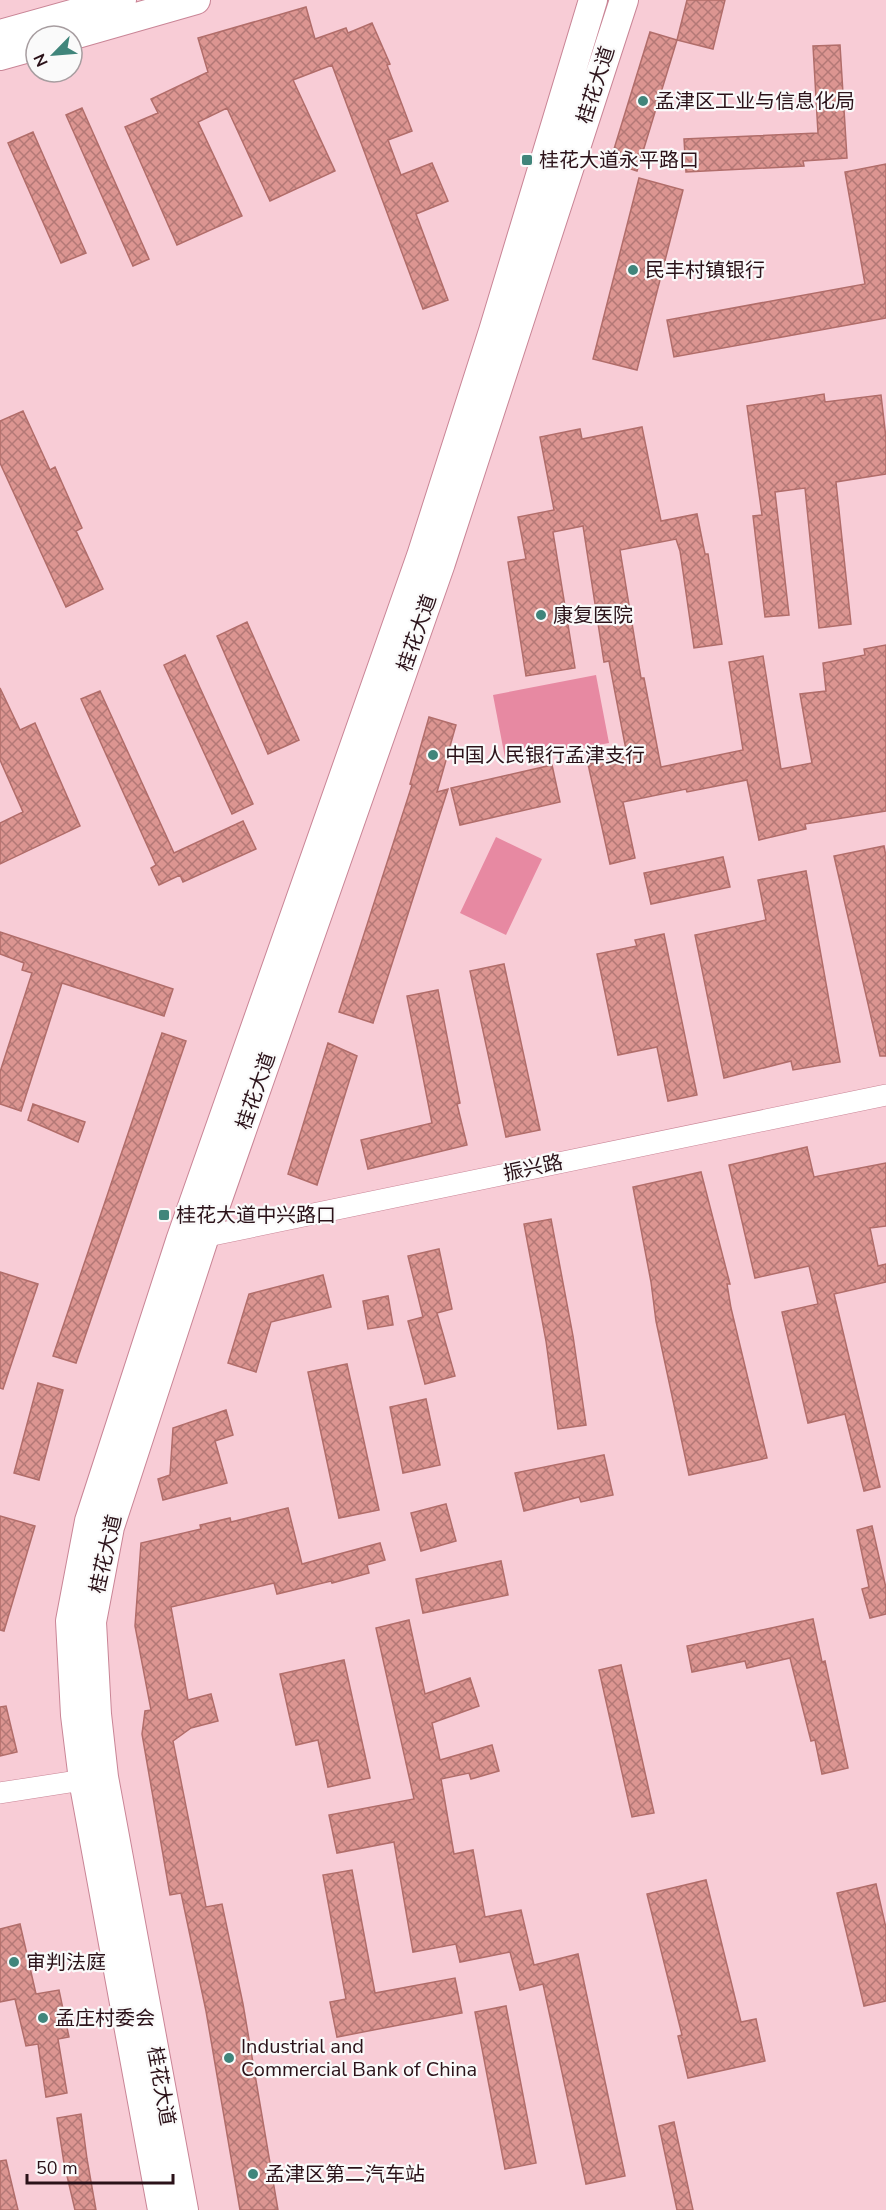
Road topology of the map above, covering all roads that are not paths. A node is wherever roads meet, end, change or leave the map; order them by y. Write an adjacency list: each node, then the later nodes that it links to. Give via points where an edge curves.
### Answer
1 (122, 0): 6 (main road)
2 (196, 0): 5 (main road)
3 (593, 0): 10 (main road, 桂花大道, via 494,331)
4 (624, 0): 10 (main road, 桂花大道, via 445,552)
5 (84, 32)
6 (0, 34)
7 (24, 49): 8 (main road)
8 (0, 56)
9 (886, 1095): 10 (street, 振兴路)
10 (193, 1239): 11 (main road, 桂花大道, via 89,1521 70,1621); 14 (main road, 桂花大道, via 110,1527 92,1622 96,1714 104,1777)
11 (82, 1780): 12 (street); 13 (main road, 桂花大道)
12 (0, 1793)
13 (162, 2210)
14 (184, 2210)

